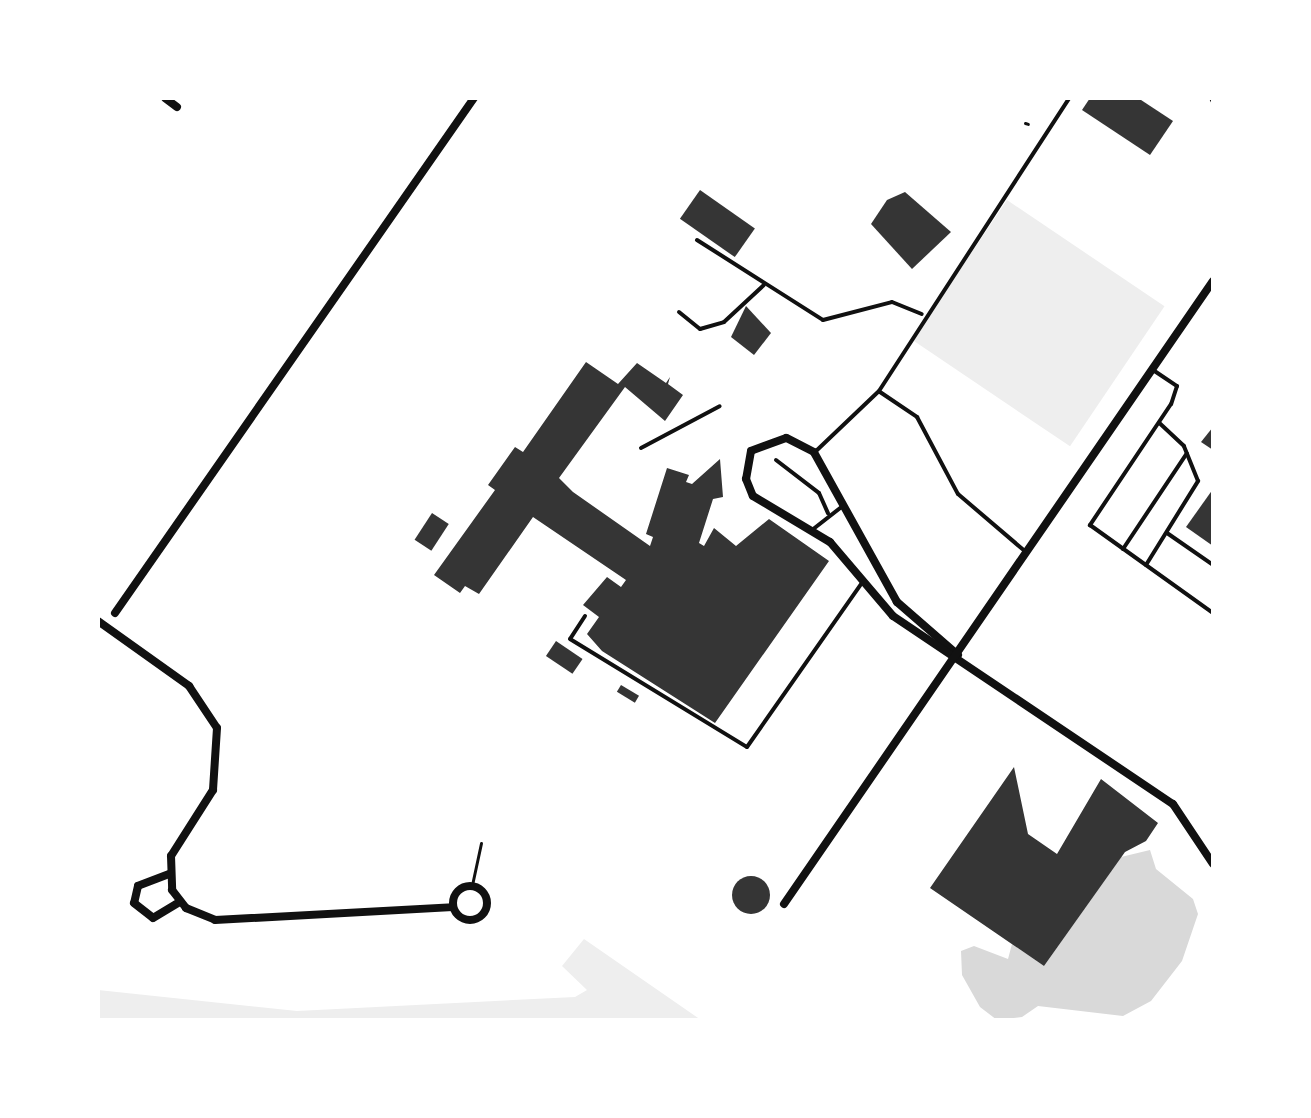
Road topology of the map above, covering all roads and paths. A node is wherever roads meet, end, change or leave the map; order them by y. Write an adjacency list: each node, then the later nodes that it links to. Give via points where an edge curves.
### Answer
1 (165, 98): 4 (street)
2 (474, 98): 27 (street)
3 (1069, 98): 9 (lane)
4 (177, 107)
5 (697, 240): 7 (lane)
6 (1213, 281): 10 (street)
7 (764, 285): 8 (lane, via 724,322 700,329); 9 (lane, via 823,320 892,302)
8 (679, 312)
9 (922, 314): 11 (lane)
10 (1151, 369): 13 (lane, via 1177,386); 23 (street)
11 (879, 391): 15 (lane); 23 (lane, via 917,417 958,494)
12 (720, 406): 14 (lane)
13 (1159, 423): 16 (lane); 22 (lane, via 1090,525)
14 (641, 448)
15 (814, 452): 18 (street); 20 (street, via 774,440 761,443 746,461 753,496)
16 (1187, 453): 21 (lane, via 1198,481); 22 (lane)
17 (776, 460): 19 (lane, via 819,493)
18 (845, 505): 19 (lane); 31 (street, via 897,602)
19 (828, 513): 20 (lane)
20 (812, 530): 26 (street)
21 (1167, 533): 24 (lane); 25 (lane)
22 (1123, 549): 24 (lane)
23 (1028, 554): 31 (street)
24 (1146, 565): 28 (lane)
25 (1213, 565)
26 (864, 581): 29 (lane, via 747,747 570,639); 31 (street, via 893,616)
27 (115, 613)
28 (1213, 613)
29 (585, 616)
30 (98, 621): 34 (street, via 189,686 217,728 216,780 177,845)
31 (958, 655): 33 (street, via 1173,804); 37 (street)
32 (481, 843): 35 (path, via 483,855)
33 (1213, 864)
34 (169, 874): 36 (street); 36 (street, via 143,882 134,903 153,918)
35 (472, 885): 38 (street, via 458,889); 38 (street, via 487,898 483,914 468,920)
36 (180, 902): 38 (street, via 215,920)
37 (784, 904)
38 (453, 907)

